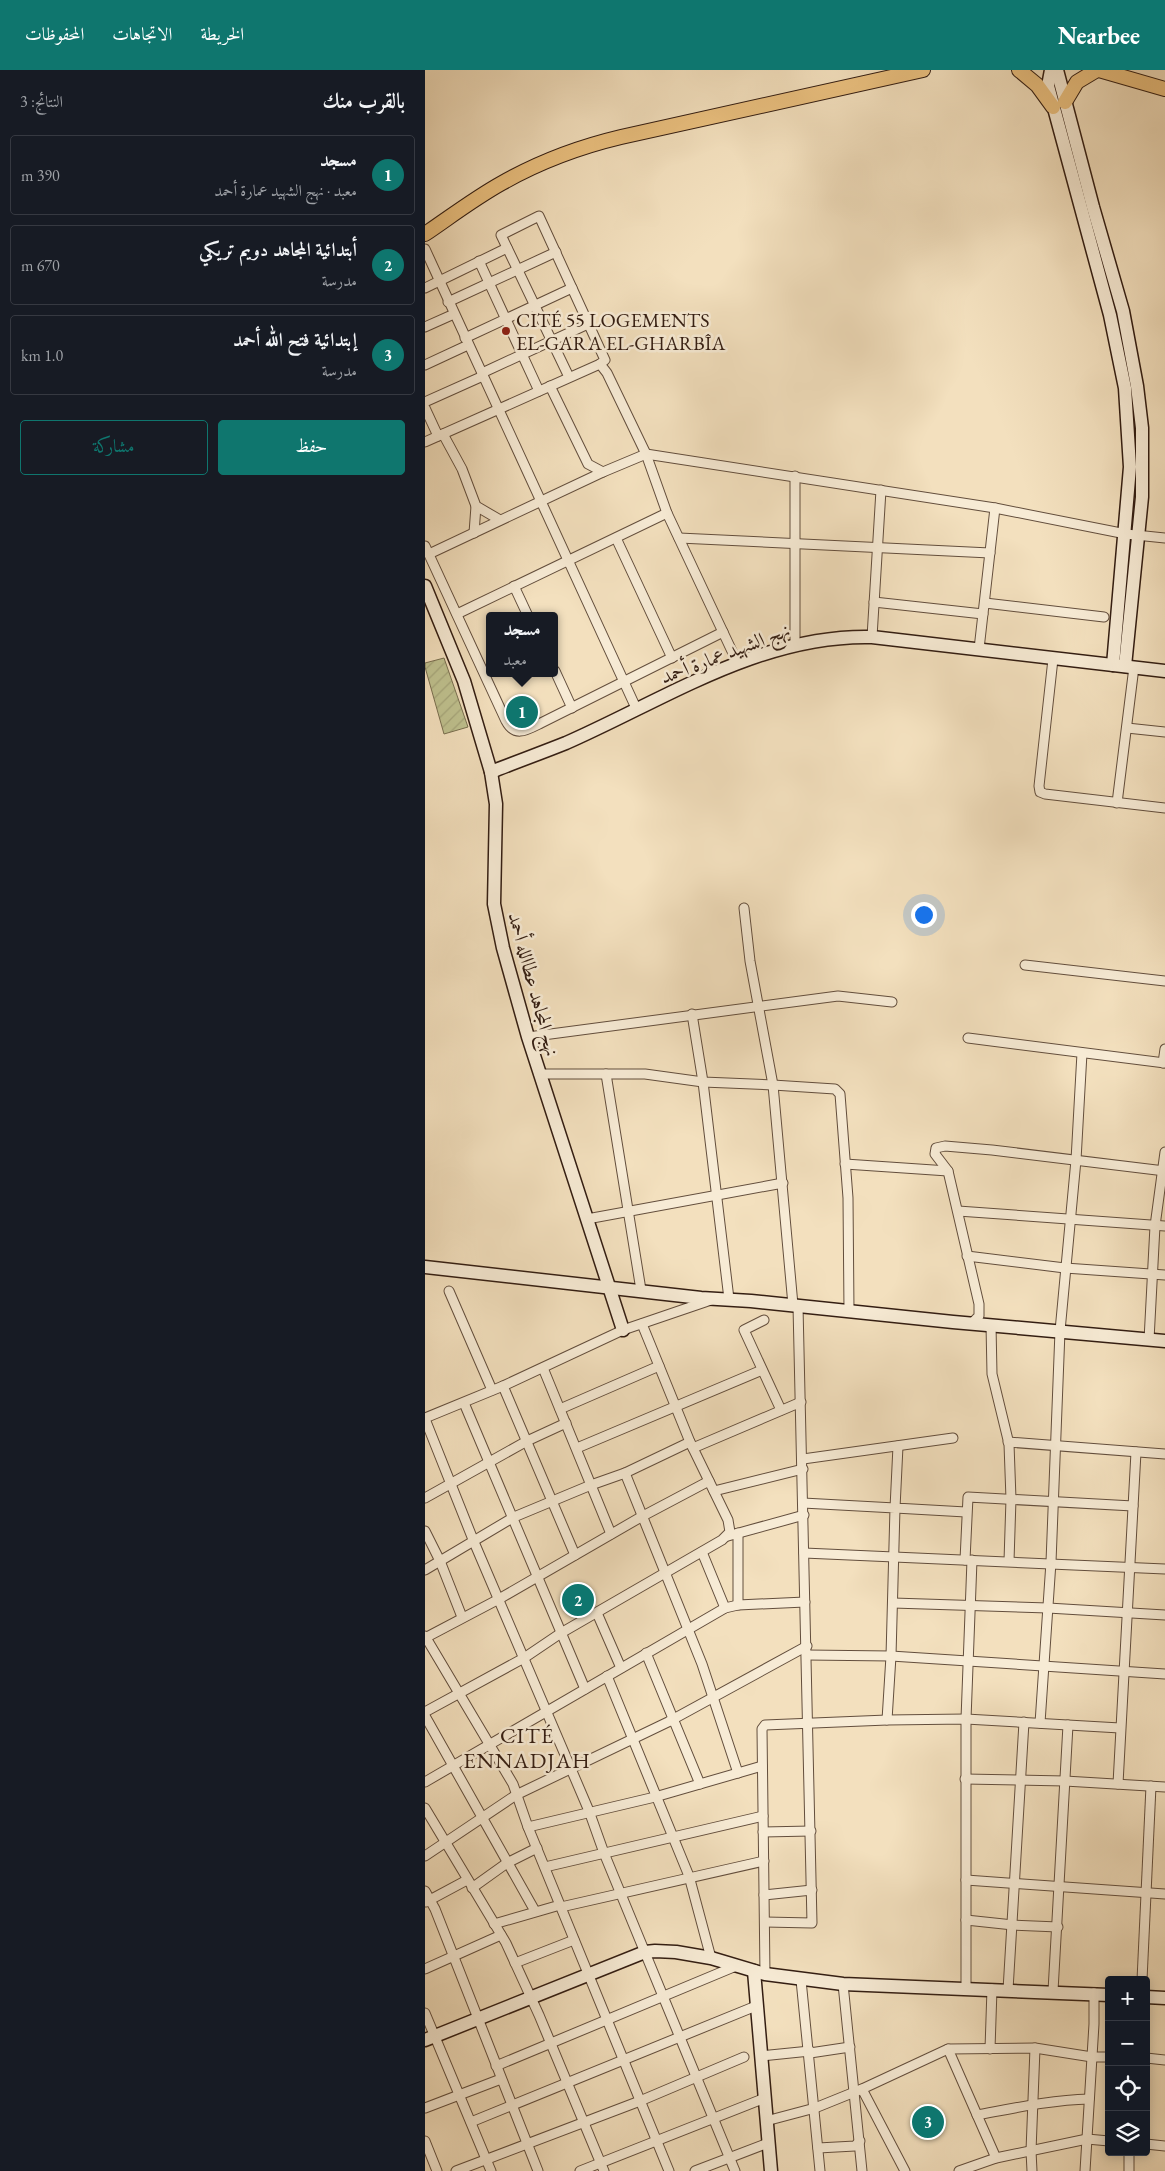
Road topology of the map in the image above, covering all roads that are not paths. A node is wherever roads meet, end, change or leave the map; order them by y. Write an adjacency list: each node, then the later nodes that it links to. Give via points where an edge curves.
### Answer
1 (923, 70): 8 (main road, via 580,148 503,183)
2 (1019, 70): 7 (main road)
3 (1051, 70): 7 (street, via 1048,86)
4 (1057, 70): 7 (street)
5 (1098, 70): 6 (main road); 7 (main road, via 1077,82)
6 (1165, 89)
7 (1059, 104): 50 (street, via 1111,315 1125,388)
8 (425, 234)
9 (507, 248): 11 (street, via 501,235 539,216); 12 (street); 13 (street)
10 (425, 250): 14 (street)
11 (556, 252): 13 (street); 17 (street)
12 (479, 261): 14 (street); 15 (street)
13 (518, 269): 15 (street); 19 (street)
14 (438, 281): 16 (street); 18 (street)
15 (489, 282): 18 (street); 21 (street)
16 (425, 288)
17 (572, 288): 19 (street); 22 (street)
18 (448, 302): 20 (street)
19 (535, 305): 21 (street); 24 (street)
20 (454, 314): 23 (street); 25 (street)
21 (506, 318): 25 (street); 26 (street)
22 (588, 324): 24 (street); 27 (street, via 605,360)
23 (425, 327)
24 (551, 341): 26 (street); 30 (street)
25 (466, 342): 28 (street); 29 (street)
26 (523, 354): 29 (street); 32 (street)
27 (600, 364): 30 (street); 38 (street)
28 (425, 365)
29 (482, 374): 33 (street); 35 (street)
30 (569, 377): 31 (street)
31 (550, 386): 32 (street); 39 (street)
32 (539, 391): 35 (street)
33 (425, 402)
34 (425, 408): 36 (street)
35 (499, 410): 36 (street); 44 (street)
36 (441, 435): 37 (street); 45 (street, via 462,469)
37 (425, 442)
38 (646, 454): 40 (street); 41 (street); 47 (street)
39 (588, 464): 40 (street); 42 (street)
40 (603, 472): 42 (street)
41 (795, 476): 43 (street); 54 (street)
42 (580, 483): 44 (street)
43 (881, 490): 46 (street); 55 (street)
44 (540, 501): 48 (street); 58 (street)
45 (476, 506): 48 (street); 49 (street)
46 (995, 508): 50 (street); 57 (street)
47 (667, 513): 51 (street); 52 (street)
48 (500, 520): 49 (street)
49 (474, 532): 56 (street)
50 (1132, 535): 53 (street); 74 (street)
51 (616, 538): 58 (street); 71 (street)
52 (679, 538): 54 (street); 67 (street)
53 (1165, 538)
54 (796, 544): 55 (street); 69 (street)
55 (877, 548): 57 (street); 61 (street)
56 (427, 550): 64 (street)
57 (990, 553): 62 (street)
58 (569, 561): 60 (street); 79 (street)
59 (425, 586): 84 (street, نهج المجاهد عطاالله أحمد, via 464,681)
60 (514, 586): 63 (street); 64 (street)
61 (874, 602): 65 (street); 68 (street)
62 (985, 603): 65 (street); 66 (street)
63 (526, 612)
64 (457, 614): 76 (street)
65 (983, 614): 70 (street)
66 (1104, 617)
67 (723, 632): 71 (street); 73 (street)
68 (872, 638): 69 (street, نهج الشهيد عمارة أحمد, via 831,638); 70 (street, نهج الشهيد عمارة أحمد)
69 (795, 644): 73 (street, نهج الشهيد عمارة أحمد)
70 (979, 650): 72 (street, نهج الشهيد عمارة أحمد)
71 (672, 658): 79 (street)
72 (1053, 659): 74 (street, نهج الشهيد عمارة أحمد); 85 (street, via 1039,789 1042,794)
73 (738, 664): 81 (street, نهج الشهيد عمارة أحمد)
74 (1124, 666): 75 (street, نهج الشهيد عمارة أحمد); 82 (street)
75 (1165, 671)
76 (486, 675)
77 (487, 677): 80 (street, via 512,730 523,732)
78 (558, 677): 80 (street)
79 (623, 681): 80 (street); 81 (street)
80 (572, 708)
81 (636, 708): 84 (street, نهج الشهيد عمارة أحمد, via 566,743)
82 (1127, 728): 83 (street); 85 (street)
83 (1165, 732)
84 (491, 772): 93 (street, نهج المجاهد عطاالله أحمد, via 495,804 493,880 497,924)
85 (1117, 803): 86 (street)
86 (1165, 808)
87 (744, 908): 91 (street)
88 (1025, 965): 89 (street)
89 (1165, 982)
90 (892, 1002): 91 (street, via 838,996)
91 (758, 1006): 92 (street); 101 (street)
92 (692, 1014): 93 (street); 100 (street)
93 (528, 1037): 98 (street, نهج المجاهد عطاالله أحمد)
94 (967, 1038): 96 (street)
95 (1165, 1049): 97 (street)
96 (1082, 1053): 97 (street); 103 (street)
97 (1164, 1063)
98 (539, 1074): 99 (street); 111 (street, نهج المجاهد عطاالله أحمد)
99 (606, 1074): 100 (street, via 645,1074); 109 (street)
100 (703, 1082): 101 (street); 108 (street)
101 (773, 1084): 104 (street, via 829,1088 840,1094); 107 (street)
102 (1165, 1152): 106 (street)
103 (1076, 1160): 105 (street, via 938,1147 935,1154); 106 (street); 112 (street)
104 (845, 1164): 105 (street); 124 (street, via 849,1198)
105 (948, 1171): 110 (street)
106 (1164, 1171): 113 (street)
107 (783, 1183): 108 (street); 123 (street)
108 (717, 1196): 109 (street); 122 (street)
109 (628, 1210): 111 (street); 120 (street)
110 (958, 1211): 112 (street); 114 (street)
111 (587, 1218): 119 (street, نهج المجاهد عطاالله أحمد)
112 (1069, 1221): 113 (street); 116 (street)
113 (1160, 1226): 117 (street)
114 (967, 1256): 116 (street); 126 (street, via 979,1304 979,1316)
115 (425, 1267): 119 (street)
116 (1065, 1268): 117 (street); 130 (street)
117 (1153, 1275): 118 (street); 131 (street)
118 (1165, 1276)
119 (610, 1287): 120 (street); 129 (street, نهج المجاهد عطاالله أحمد)
120 (641, 1290): 122 (street)
121 (449, 1291): 137 (street)
122 (723, 1299): 123 (street); 127 (street)
123 (795, 1305): 124 (street); 138 (street)
124 (849, 1311): 126 (street)
125 (764, 1320): 135 (street, via 744,1330)
126 (972, 1323): 128 (street)
127 (641, 1324): 129 (street); 133 (street)
128 (991, 1325): 130 (street); 147 (street, via 993,1374)
129 (623, 1330): 134 (street)
130 (1060, 1331): 131 (street); 149 (street)
131 (1149, 1340): 132 (street)
132 (1165, 1340)
133 (659, 1366): 140 (street); 141 (street)
134 (543, 1368): 136 (street); 141 (street)
135 (762, 1370): 140 (street); 142 (street)
136 (503, 1386): 137 (street); 146 (street)
137 (492, 1390): 139 (street)
138 (801, 1402): 142 (street); 155 (street)
139 (464, 1403): 143 (street); 154 (street)
140 (676, 1407): 148 (street); 151 (street)
141 (560, 1409): 144 (street)
142 (781, 1410): 148 (street)
143 (425, 1419): 158 (street)
144 (566, 1423): 146 (street); 151 (street)
145 (953, 1438): 150 (street)
146 (527, 1441): 154 (street); 163 (street)
147 (1008, 1442): 149 (street); 162 (street)
148 (692, 1445): 156 (street); 157 (street)
149 (1056, 1445): 152 (street); 164 (street)
150 (898, 1446): 155 (street); 167 (street)
151 (577, 1448): 159 (street)
152 (1136, 1452): 153 (street); 166 (street)
153 (1165, 1454)
154 (490, 1462): 158 (street); 171 (street)
155 (803, 1464): 160 (street); 165 (street)
156 (625, 1474): 159 (street); 170 (street)
157 (709, 1481): 160 (street); 170 (street)
158 (451, 1484): 161 (street); 176 (street)
159 (591, 1485): 163 (street); 174 (street)
160 (714, 1490): 175 (street, via 730,1524)
161 (425, 1498)
162 (1011, 1499): 164 (street); 168 (street, via 968,1496); 183 (street)
163 (551, 1501): 171 (street); 179 (street)
164 (1054, 1501): 166 (street); 184 (street)
165 (803, 1503): 167 (street); 169 (street)
166 (1133, 1506): 185 (street)
167 (895, 1508): 168 (street); 180 (street)
168 (966, 1512): 181 (street)
169 (803, 1515): 173 (street); 178 (street)
170 (641, 1517): 174 (street); 188 (street)
171 (514, 1518): 176 (street); 189 (street)
172 (425, 1531): 182 (street)
173 (738, 1533): 175 (street); 193 (street)
174 (611, 1534): 179 (street)
175 (728, 1536): 177 (street)
176 (474, 1542): 182 (street); 190 (street)
177 (703, 1552): 188 (street); 195 (street)
178 (804, 1553): 180 (street); 191 (street)
179 (575, 1555): 189 (street)
180 (895, 1556): 181 (street); 192 (street)
181 (968, 1560): 183 (street); 194 (street)
182 (440, 1561): 187 (street); 200 (street)
183 (1009, 1561): 184 (street)
184 (1051, 1562): 185 (street); 196 (street)
185 (1130, 1567): 186 (street); 198 (street)
186 (1165, 1568)
187 (425, 1570)
188 (665, 1574): 197 (street); 201 (street)
189 (537, 1576): 190 (street); 202 (street)
190 (499, 1599): 200 (street); 207 (street)
191 (805, 1602): 193 (street); 204 (street)
192 (893, 1603): 194 (street); 206 (street)
193 (738, 1606): 195 (street)
194 (971, 1606): 196 (street); 208 (street)
195 (725, 1608): 201 (street)
196 (1048, 1608): 198 (street); 209 (street)
197 (597, 1612): 202 (street); 210 (street)
198 (1128, 1613): 199 (street); 211 (street)
199 (1165, 1615)
200 (462, 1617): 203 (street)
201 (688, 1630): 205 (street); 216 (street)
202 (561, 1633): 207 (street); 214 (street)
203 (425, 1638): 215 (street)
204 (807, 1651): 206 (street); 216 (street); 225 (street)
205 (646, 1654): 210 (street); 220 (street)
206 (891, 1656): 208 (street); 221 (street)
207 (524, 1658): 215 (street); 218 (street)
208 (969, 1662): 209 (street); 222 (street)
209 (1045, 1666): 211 (street); 224 (street)
210 (621, 1668): 213 (street)
211 (1124, 1671): 212 (street); 227 (street)
212 (1165, 1674)
213 (607, 1676): 214 (street); 228 (street)
214 (585, 1689): 218 (street)
215 (459, 1694): 217 (street); 229 (street)
216 (714, 1696): 220 (street); 233 (street)
217 (425, 1712)
218 (547, 1712): 229 (street); 232 (street)
219 (425, 1716): 230 (street)
220 (673, 1719): 228 (street); 238 (street)
221 (887, 1720): 222 (street); 225 (street)
222 (966, 1720): 223 (street); 234 (street)
223 (1024, 1722): 224 (street); 235 (street)
224 (1041, 1723): 226 (street)
225 (809, 1724): 231 (street, via 765,1726 762,1729); 249 (street)
226 (1068, 1725): 227 (street); 236 (street)
227 (1121, 1728): 239 (street)
228 (633, 1740): 232 (street); 243 (street)
229 (489, 1743): 230 (street); 242 (street)
230 (453, 1765): 237 (street); 247 (street)
231 (762, 1766): 233 (street); 246 (street)
232 (570, 1769): 242 (street); 245 (street)
233 (738, 1773): 238 (street)
234 (965, 1779): 235 (street); 260 (street)
235 (1021, 1780): 236 (street); 261 (street)
236 (1065, 1781): 239 (street); 263 (street)
237 (425, 1782)
238 (700, 1784): 243 (street)
239 (1118, 1784): 240 (street)
240 (1151, 1786): 241 (street); 267 (street)
241 (1165, 1787)
242 (516, 1795): 247 (street); 248 (street)
243 (655, 1797): 245 (street); 251 (street)
244 (425, 1808): 252 (street)
245 (589, 1811): 248 (street); 254 (street)
246 (763, 1816): 250 (street); 251 (street)
247 (482, 1819): 252 (street); 257 (street)
248 (529, 1827): 253 (street)
249 (811, 1831): 250 (street); 264 (street)
250 (763, 1832): 256 (street)
251 (673, 1837): 254 (street); 259 (street)
252 (445, 1844): 255 (street); 262 (street)
253 (537, 1848): 257 (street); 258 (street)
254 (604, 1853): 258 (street); 266 (street)
255 (425, 1856)
256 (764, 1860): 259 (street); 269 (street)
257 (507, 1863): 262 (street); 272 (street)
258 (545, 1867): 271 (street)
259 (689, 1876): 266 (street); 282 (street)
260 (966, 1880): 261 (street); 273 (street)
261 (1016, 1883): 263 (street); 276 (street)
262 (470, 1884): 270 (street); 275 (street)
263 (1060, 1886): 267 (street); 277 (street)
264 (812, 1890): 269 (street); 274 (street, via 813,1923)
265 (425, 1891): 270 (street)
266 (621, 1892): 271 (street); 280 (street)
267 (1146, 1892): 268 (street); 288 (street)
268 (1165, 1894)
269 (764, 1895): 274 (street)
270 (428, 1902): 281 (street)
271 (561, 1906): 272 (street); 279 (street)
272 (535, 1911): 275 (street)
273 (966, 1920): 276 (street); 291 (street)
274 (765, 1922): 286 (street)
275 (494, 1924): 278 (street)
276 (1013, 1925): 277 (street); 293 (street)
277 (1058, 1927): 294 (street)
278 (501, 1936): 281 (street); 283 (street)
279 (574, 1940): 283 (street); 287 (street)
280 (645, 1952): 282 (street, via 676,1952); 287 (street); 298 (street)
281 (454, 1956): 285 (street); 303 (street)
282 (711, 1958): 284 (street)
283 (515, 1963): 297 (street)
284 (736, 1966): 286 (street); 298 (street)
285 (425, 1969)
286 (759, 1972): 289 (street); 301 (street)
287 (588, 1975): 297 (street); 304 (street)
288 (1142, 1976)
289 (801, 1980): 290 (street); 312 (street)
290 (843, 1984): 291 (street); 308 (street)
291 (966, 1990): 292 (street)
292 (991, 1990): 293 (street); 311 (street)
293 (1008, 1990): 294 (street)
294 (1053, 1991): 295 (street)
295 (1094, 1994): 296 (street); 315 (street)
296 (1105, 1994)
297 (531, 1996): 303 (street); 307 (street)
298 (663, 1996): 304 (street); 305 (street)
299 (1150, 1997): 300 (street)
300 (1165, 1998)
301 (756, 2006): 305 (street); 313 (street)
302 (425, 2013): 306 (street)
303 (478, 2018): 306 (street); 320 (street)
304 (607, 2021): 307 (street); 318 (street)
305 (681, 2037): 318 (street); 321 (street)
306 (429, 2038): 325 (street)
307 (551, 2043): 320 (street); 323 (street)
308 (850, 2047): 312 (street); 324 (street)
309 (1035, 2048): 311 (street); 315 (street); 329 (street)
310 (948, 2049): 311 (street); 324 (street); 333 (street)
311 (990, 2049)
312 (810, 2052): 313 (street); 332 (street)
313 (761, 2056): 326 (street)
314 (744, 2057): 321 (street)
315 (1092, 2057): 316 (street); 327 (street)
316 (1105, 2057)
317 (1150, 2058): 319 (street)
318 (623, 2059): 323 (street); 328 (street)
319 (1165, 2060)
320 (496, 2066): 322 (street)
321 (697, 2077): 328 (street); 334 (street)
322 (501, 2079): 325 (street); 330 (street)
323 (567, 2082): 330 (street); 337 (street)
324 (858, 2091): 332 (street); 341 (street); 366 (street)
325 (459, 2096): 331 (street); 336 (street)
326 (765, 2098): 334 (street); 335 (street)
327 (1089, 2099): 329 (street); 338 (street)
328 (640, 2102): 337 (street); 339 (street)
329 (1033, 2104): 333 (street); 348 (street)
330 (512, 2106): 336 (street); 345 (street)
331 (425, 2108)
332 (815, 2108): 335 (street); 347 (street)
333 (977, 2115): 351 (street)
334 (714, 2118): 339 (street); 350 (street)
335 (766, 2121): 343 (street)
336 (471, 2122): 352 (street)
337 (584, 2123): 345 (street); 353 (street)
338 (1087, 2139): 342 (street); 348 (street); 368 (street)
339 (656, 2140): 353 (street); 360 (street)
340 (425, 2141): 355 (street)
341 (860, 2141): 347 (street, via 855,2146); 365 (street)
342 (1105, 2141)
343 (768, 2143): 350 (street); 363 (street)
344 (1150, 2144): 346 (street)
345 (527, 2145): 352 (street); 358 (street)
346 (1165, 2146)
347 (819, 2148): 364 (street)
348 (1031, 2151): 351 (street); 367 (street)
349 (1129, 2156): 369 (street)
350 (729, 2158): 361 (street); 362 (street)
351 (996, 2158): 354 (street)
352 (486, 2161): 356 (street); 357 (street)
353 (602, 2167): 359 (street)
354 (964, 2170)
355 (437, 2171)
356 (456, 2171)
357 (491, 2171)
358 (538, 2171)
359 (580, 2171)
360 (669, 2171)
361 (695, 2171)
362 (735, 2171)
363 (771, 2171)
364 (820, 2171)
365 (862, 2171)
366 (905, 2171)
367 (1033, 2171)
368 (1085, 2171)
369 (1129, 2171)

